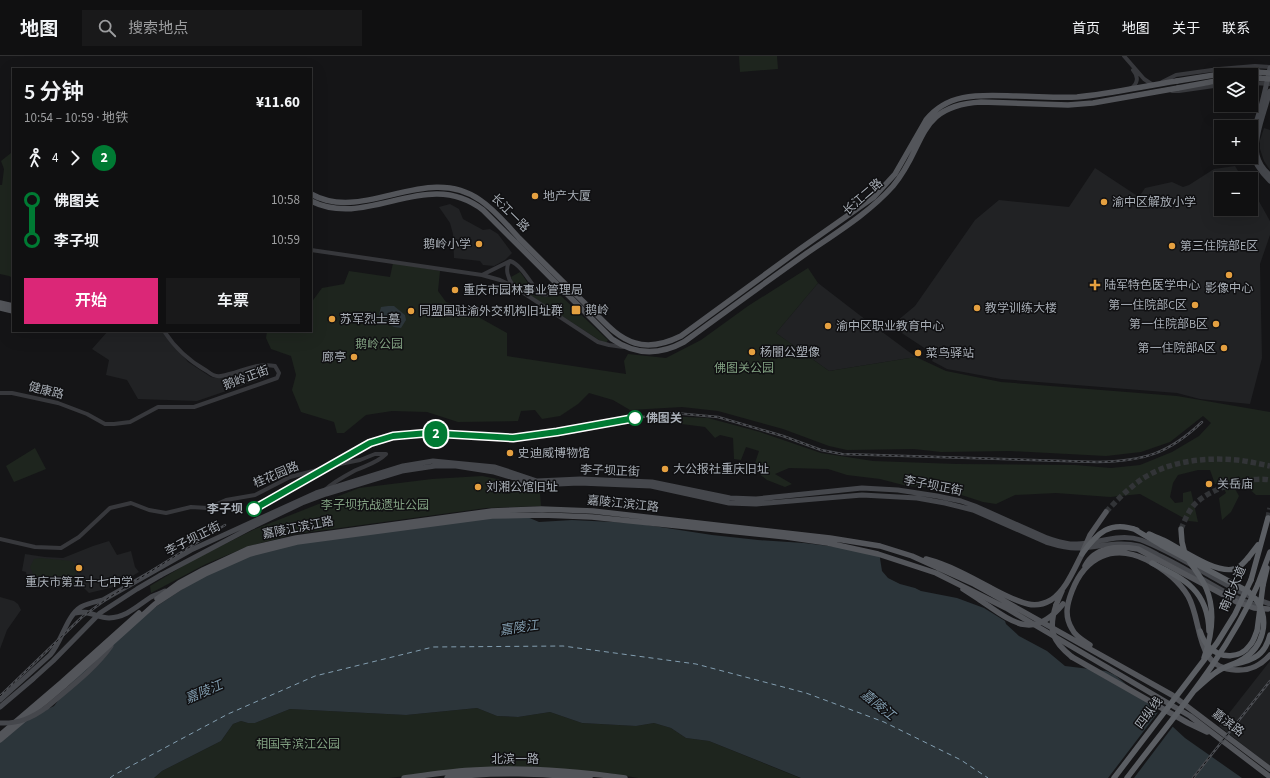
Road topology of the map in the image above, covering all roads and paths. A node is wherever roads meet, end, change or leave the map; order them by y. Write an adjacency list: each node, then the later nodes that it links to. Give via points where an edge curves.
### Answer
1 (1122, 56): 9 (street, via 1144,78); 11 (street, via 1136,75 1136,83)
2 (1254, 66): 3 (street, 长江二路); 9 (street, 长江二路, via 1176,75)
3 (1270, 67): 7 (main road)
4 (1270, 72): 9 (main road, 长江二路, bridge, via 1233,72)
5 (1258, 80): 7 (main road, bridge)
6 (1214, 81): 12 (main road, 长江二路, bridge)
7 (1269, 82): 8 (street); 15 (main road, via 1253,135 1252,149 1258,166)
8 (1258, 83)
9 (1155, 84): 11 (main road, 长江二路)
10 (1214, 86): 12 (street, 长江二路)
11 (1130, 89): 28 (main road, 长江二路, via 1066,97 979,94 948,102 931,113 895,174 874,197 681,336 658,345)
12 (1159, 91): 29 (main road, 长江二路, via 1081,104 981,102 960,104 950,108 930,122 893,186 881,199 852,221 684,342 660,352 642,352)
13 (1270, 91): 14 (main road, via 1256,148 1259,160)
14 (1270, 175)
15 (1270, 180)
16 (312, 194): 28 (main road, 长江一路, via 325,200 347,203 430,187 447,187 471,195 487,205 616,333)
17 (312, 201): 22 (main road, 长江一路, via 331,208 348,209 430,194 463,198 483,210)
18 (312, 250): 20 (street)
19 (510, 261): 20 (street); 21 (street, via 507,268); 22 (street, via 518,266 539,293 549,294)
20 (482, 275): 21 (street)
21 (513, 286): 29 (street, via 598,342)
22 (560, 288): 29 (main road, 长江一路, via 606,334)
23 (0, 303): 24 (main road)
24 (12, 306)
25 (0, 308): 26 (main road)
26 (12, 311)
27 (165, 332): 31 (street, 鹅岭正街, via 185,357 216,376 267,364 275,366 279,373 277,378 265,383 194,407 158,407 130,422 105,424)
28 (635, 343)
29 (626, 347)
30 (0, 393): 31 (street, 健康路, via 12,393 50,402)
31 (87, 414)
32 (643, 484): 33 (main road, 李子坝正街, via 580,479 537,481 495,467 433,461 403,466); 51 (main road, 李子坝正街, via 756,504 862,495 936,501 973,510 1058,546 1140,546 1234,597); 64 (main road, 李子坝正街, bridge, via 537,485 501,473 456,466 435,466 402,471 326,494 250,528 136,589 100,614 54,661)
33 (326, 489): 39 (street, 桂花园路, via 356,470 378,462 386,454 375,454 290,477 256,495 226,500 208,508 192,507 166,513 148,510 131,503 110,508 80,537 61,548 35,547); 52 (main road, 李子坝正街, via 191,550 103,600 80,608)
34 (1106, 512): 42 (main road, bridge, via 1090,535)
35 (1268, 518): 38 (highway, 南北大道)
36 (1134, 529): 38 (highway, bridge, via 1163,540 1217,568 1234,569 1242,565 1258,547); 42 (highway, bridge, via 1123,526 1110,527 1092,539); 59 (highway, bridge, via 1248,592 1258,601 1263,611 1264,634 1253,652)
37 (1181, 529): 56 (highway, bridge, via 1186,556 1206,587 1211,604)
38 (1264, 534): 58 (highway, 南北大道, bridge, via 1250,580 1235,614 1218,643)
39 (0, 539)
40 (829, 540): 43 (main road, via 880,546); 45 (main road); 47 (main road, 嘉陵江滨江路, via 593,511 492,511 296,538 248,550); 55 (main road, 嘉陵江滨江路, via 592,517 542,515 492,516 297,542 250,554 205,574 155,604)
41 (1270, 553): 48 (highway)
42 (1082, 554): 49 (main road)
43 (912, 556): 49 (main road, via 936,562 968,575 1018,602 1030,605 1041,605 1052,599); 62 (main road, bridge, via 974,584)
44 (1152, 563): 46 (main road, via 1117,552 1096,559); 53 (main road, via 1178,582 1188,595); 56 (highway, bridge, via 1181,578 1193,588 1206,610)
45 (936, 573): 50 (main road, bridge, via 1011,620 1029,626 1047,621); 67 (main road, 嘉滨路, bridge, via 1006,608 1190,716)
46 (1080, 576): 50 (main road); 51 (main road, bridge, via 1088,560 1095,553 1106,548 1122,546 1138,549 1245,605 1254,608)
47 (178, 584): 52 (main road, via 119,617 100,618 83,612); 66 (main road, 嘉陵江滨江路, bridge, via 123,626)
48 (1260, 585): 53 (highway, bridge, via 1257,631 1244,651 1222,656 1205,642); 60 (highway, 南北大道, bridge, via 1225,648)
49 (1064, 587): 67 (main road, bridge, via 1051,618 1052,632 1063,649 1072,657 1188,723)
50 (1074, 588): 62 (main road, via 1066,611 1072,630 1089,644)
51 (1270, 607)
52 (73, 615): 63 (main road, 李子坝正街, via 50,655)
53 (1200, 631): 57 (main road, bridge, via 1202,646 1208,658 1218,666 1230,670 1245,671)
54 (1270, 635): 59 (highway, via 1265,648 1258,656 1248,662)
55 (114, 640): 65 (main road, bridge, via 103,657 90,670 34,717 11,724); 68 (main road, 嘉陵江滨江路, bridge)
56 (1209, 641): 58 (highway, bridge)
57 (1270, 654)
58 (1202, 662): 75 (highway, 四纵线, bridge)
59 (1235, 664): 61 (highway, bridge, via 1225,666)
60 (1210, 668): 61 (highway, 四纵线, bridge)
61 (1194, 691): 76 (highway, 四纵线, bridge)
62 (1172, 695): 69 (main road, 嘉滨路)
63 (0, 700)
64 (0, 707)
65 (0, 723)
66 (0, 735)
67 (1218, 737): 70 (main road, 嘉滨路)
68 (0, 740)
69 (1270, 769)
70 (1270, 777)
71 (404, 778): 74 (main road, 北滨一路, via 515,768)
72 (447, 778): 73 (main road, 北滨一路, via 493,773)
73 (590, 778)
74 (625, 778)
75 (1114, 778)
76 (1127, 778)

